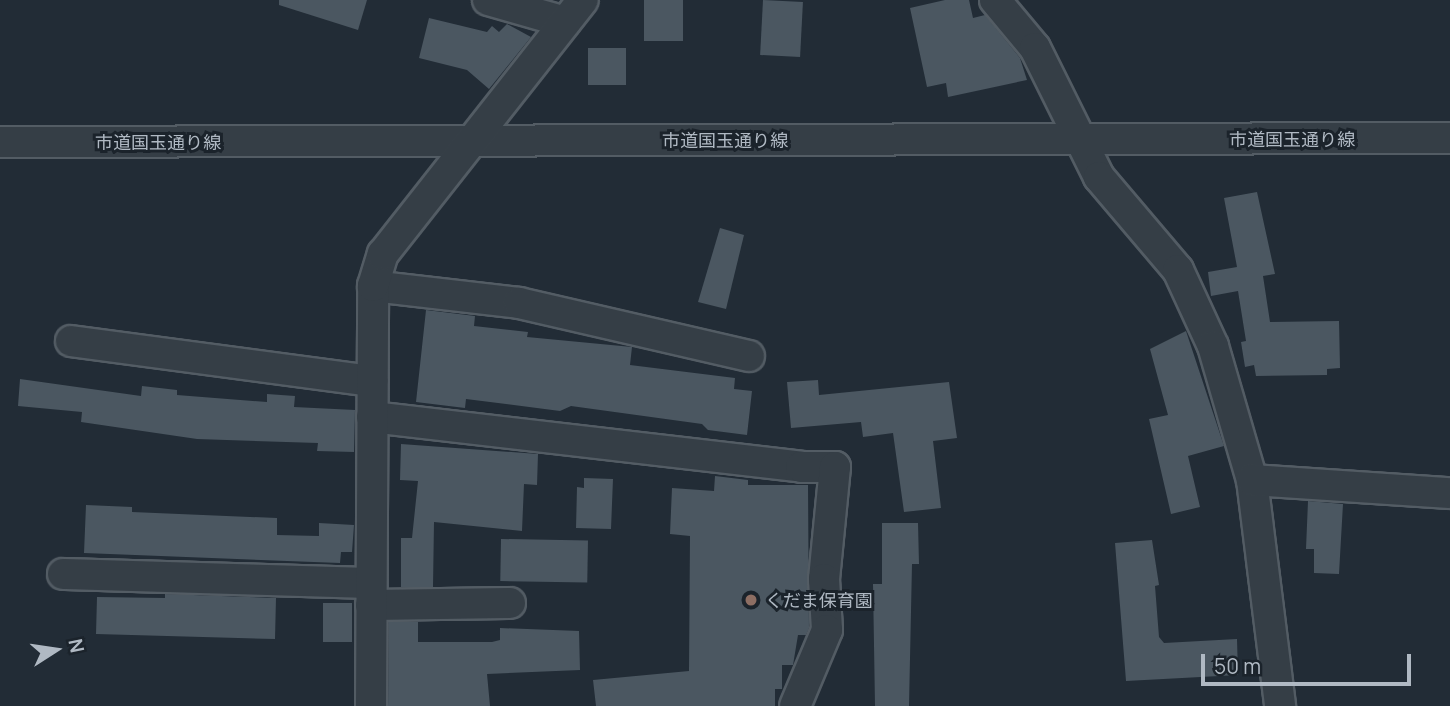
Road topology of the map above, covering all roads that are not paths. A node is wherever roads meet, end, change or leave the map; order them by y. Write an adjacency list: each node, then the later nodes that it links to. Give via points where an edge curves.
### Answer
1 (488, 0): 3 (street)
2 (995, 0): 5 (street, via 1035,48)
3 (574, 11): 6 (street)
4 (1450, 138): 5 (street, 市道国玉通り線)
5 (1082, 139): 6 (street, 市道国玉通り線); 13 (street, via 1099,177 1178,270 1213,346)
6 (472, 141): 7 (street, 市道国玉通り線); 8 (street, via 383,254)
7 (0, 142)
8 (373, 286): 10 (street, via 519,303); 11 (street)
9 (71, 341): 11 (street)
10 (749, 356)
11 (372, 381): 12 (street)
12 (372, 417): 16 (street); 19 (street, via 801,467 835,467 824,579 827,630)
13 (1252, 480): 14 (street); 20 (street)
14 (1450, 493)
15 (63, 574): 16 (street)
16 (371, 594): 17 (street); 18 (street)
17 (510, 603)
18 (371, 706)
19 (795, 706)
20 (1280, 706)

